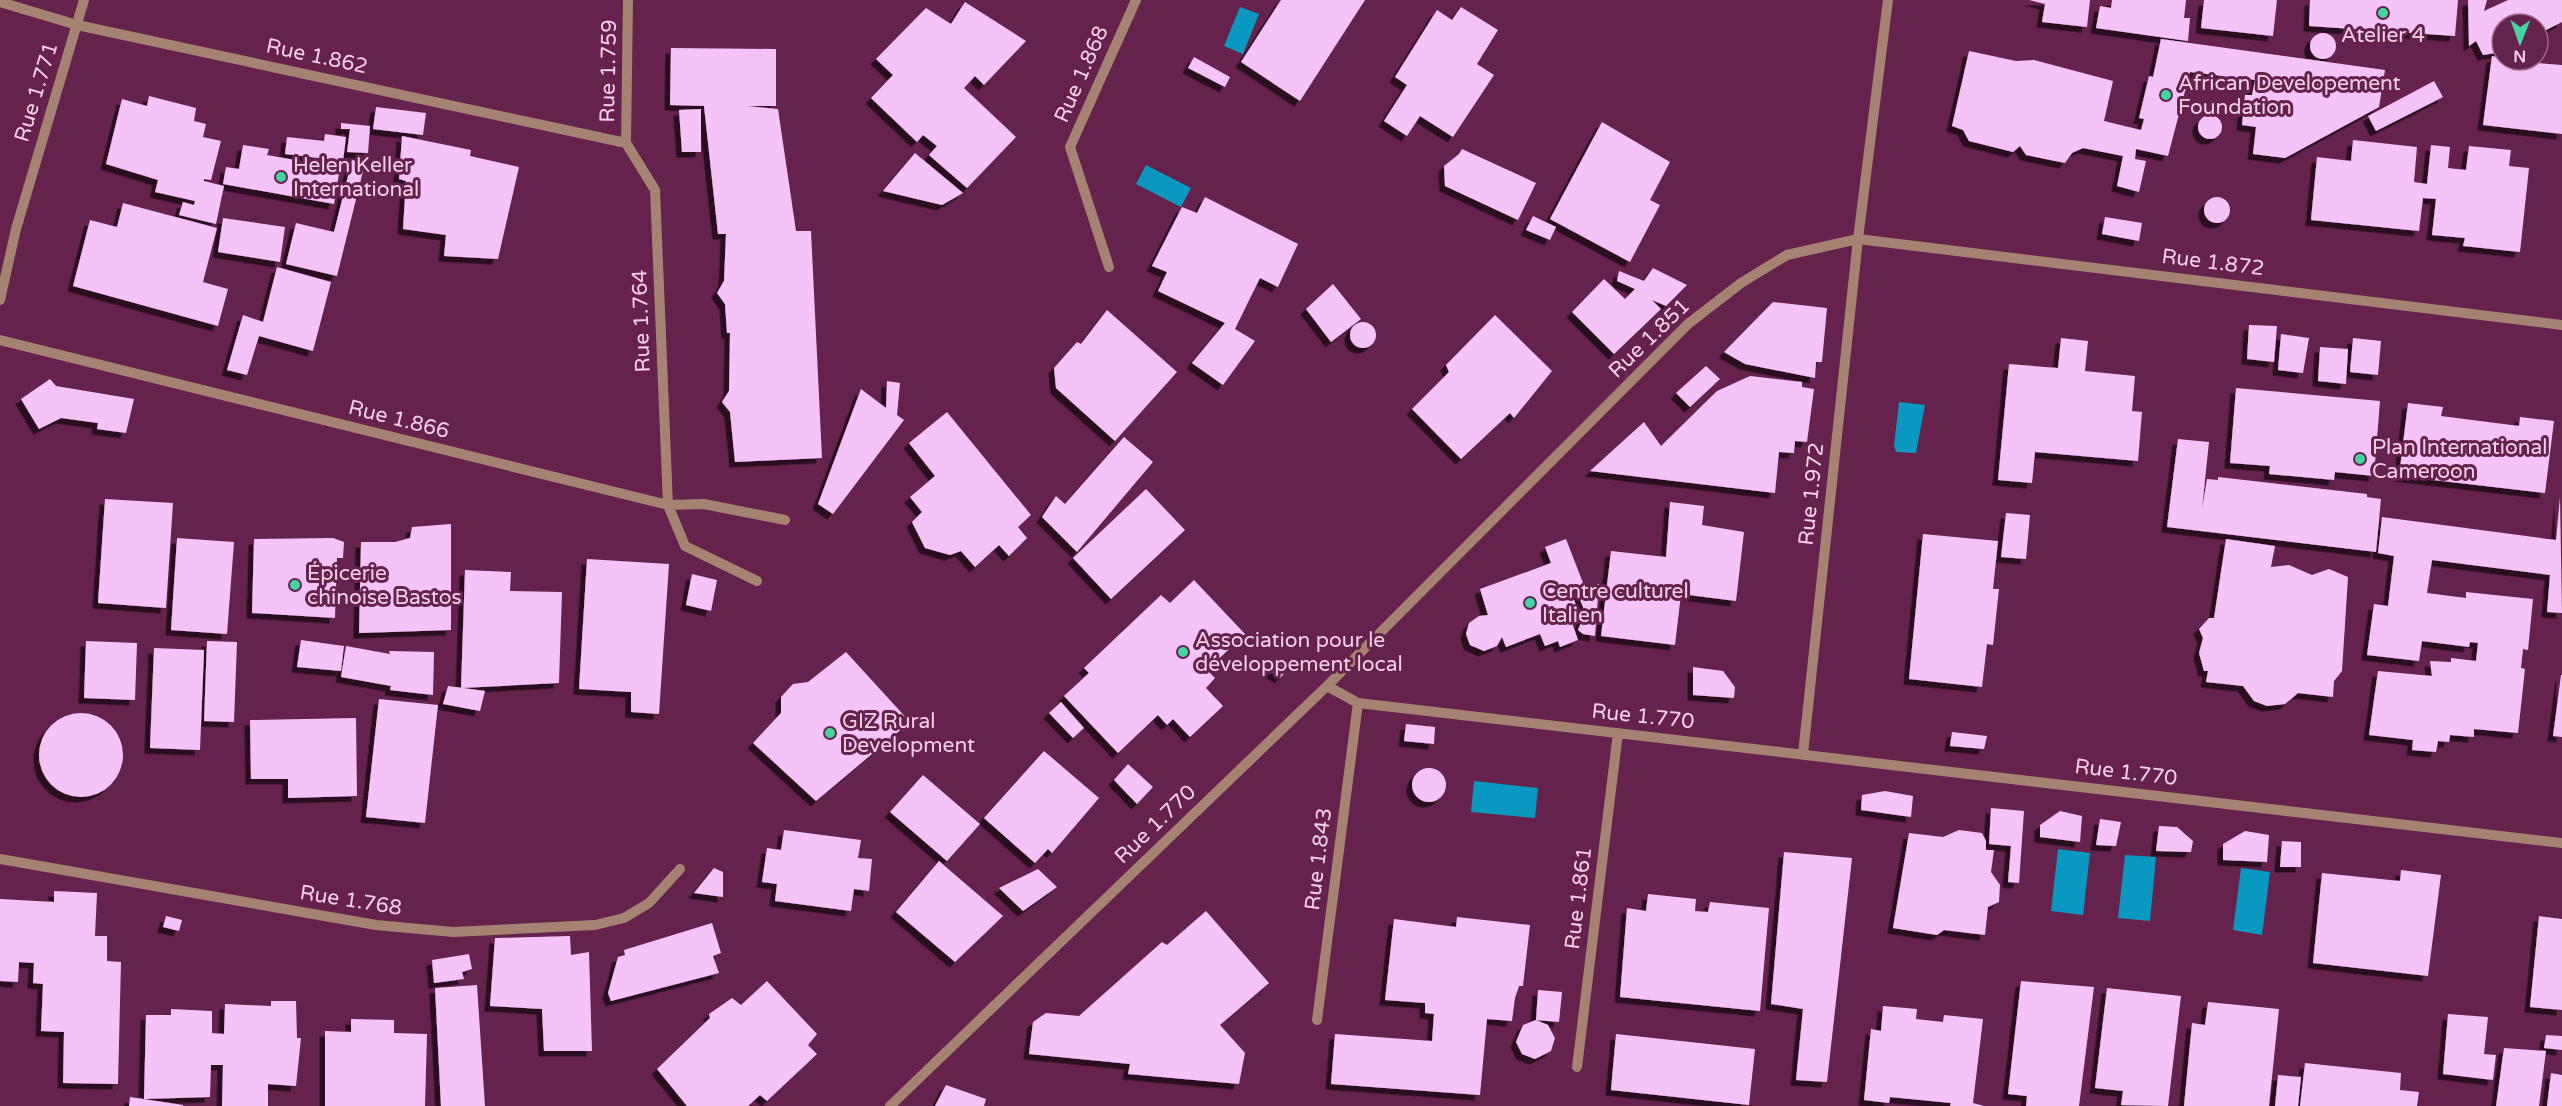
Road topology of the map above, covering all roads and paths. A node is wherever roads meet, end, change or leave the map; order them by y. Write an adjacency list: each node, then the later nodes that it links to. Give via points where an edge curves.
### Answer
1 (84, 0): 6 (street, Rue 1.771)
2 (628, 0): 7 (street, Rue 1.759)
3 (1136, 0): 9 (street, Rue 1.868, via 1070,147)
4 (1888, 0): 8 (street)
5 (0, 2): 6 (street, Rue 1.862)
6 (77, 24): 7 (street, Rue 1.862); 10 (street, Rue 1.771, via 16,229)
7 (626, 143): 13 (street, Rue 1.764, via 655,190)
8 (1858, 239): 11 (street, Rue 1.872); 16 (street, Rue 1.851, via 1787,255 1741,283 1688,324); 19 (street, Rue 1.972)
9 (1109, 267)
10 (0, 300)
11 (2562, 325)
12 (0, 340): 13 (street, Rue 1.866)
13 (668, 505): 14 (street, Rue 1.866, via 704,504); 15 (street, via 685,546)
14 (785, 520)
15 (757, 581)
16 (1327, 686): 17 (street, Rue 1.770); 25 (street, Rue 1.770)
17 (1358, 703): 18 (street, Rue 1.770); 23 (street, Rue 1.843)
18 (1618, 733): 19 (street, Rue 1.770); 24 (street, Rue 1.861)
19 (1803, 754): 20 (street, Rue 1.770)
20 (2562, 843)
21 (0, 859): 22 (street, Rue 1.768, via 376,925 453,932 595,925 624,918 649,903)
22 (680, 869)
23 (1317, 1020)
24 (1577, 1067)
25 (890, 1106)

